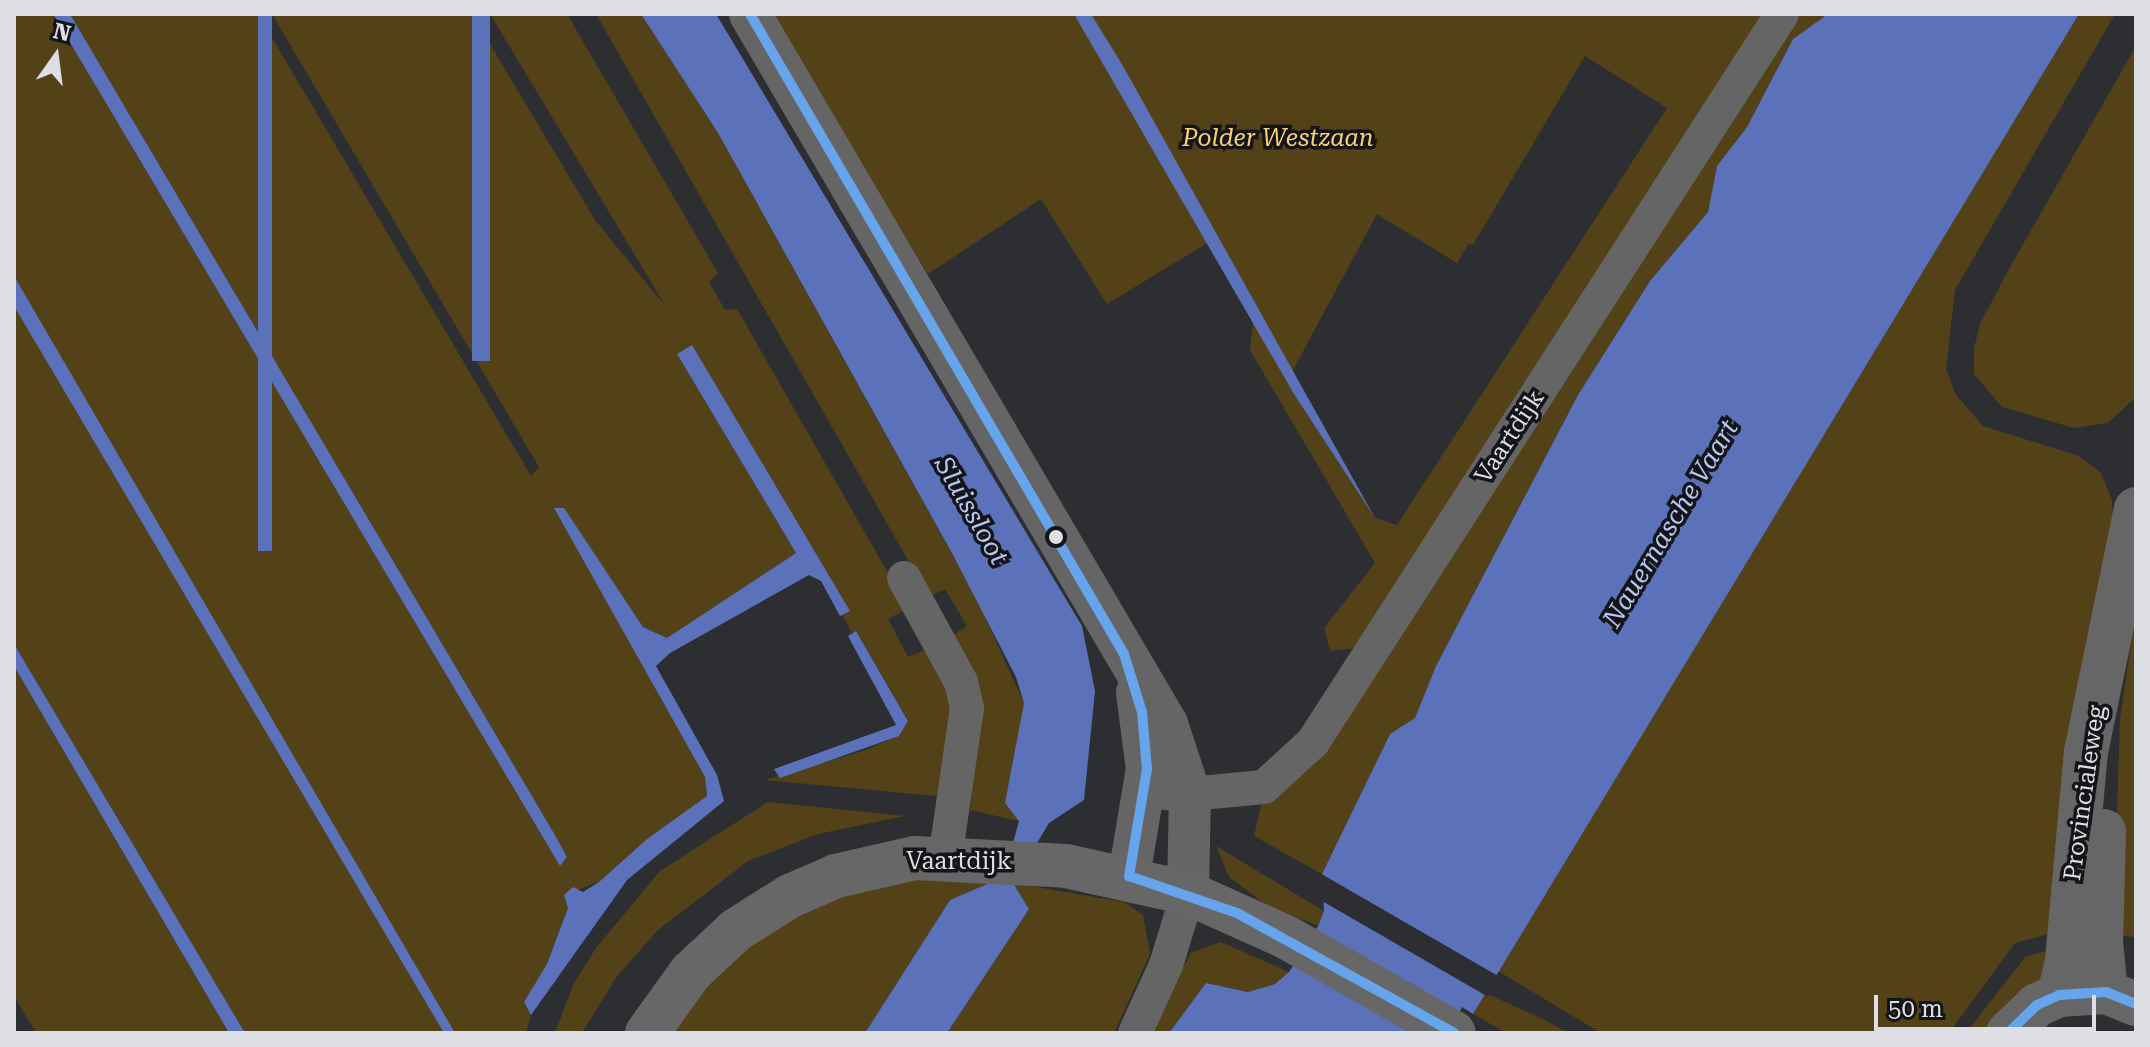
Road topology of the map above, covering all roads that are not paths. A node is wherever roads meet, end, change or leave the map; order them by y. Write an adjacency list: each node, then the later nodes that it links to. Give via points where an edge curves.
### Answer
1 (750, 14): 6 (street)
2 (1782, 14): 8 (street, Vaartdijk, via 1313,742 1264,787)
3 (2136, 509): 5 (highway, Provincialeweg)
4 (904, 578): 9 (street, via 961,682 967,708)
5 (2122, 593): 12 (highway, Provincialeweg, via 2086,752 2067,960); 13 (highway, Provincialeweg, via 2104,820 2101,942)
6 (1124, 654): 7 (street, via 1146,733); 8 (street, via 1176,742)
7 (1145, 792): 8 (street, Vaartdijk); 10 (street)
8 (1190, 794): 11 (street)
9 (945, 859): 10 (main road, Vaartdijk); 14 (main road, Vaartdijk, via 883,864 790,896 736,930 691,972)
10 (1129, 876): 11 (main road, Vaartdijk)
11 (1188, 893): 15 (street, via 1166,965); 16 (main road, Vaartdijk, via 1286,937)
12 (2059, 995): 13 (highway); 17 (highway, via 2037,1005)
13 (2121, 998)
14 (647, 1033)
15 (1135, 1033)
16 (1454, 1033)
17 (2008, 1033)

